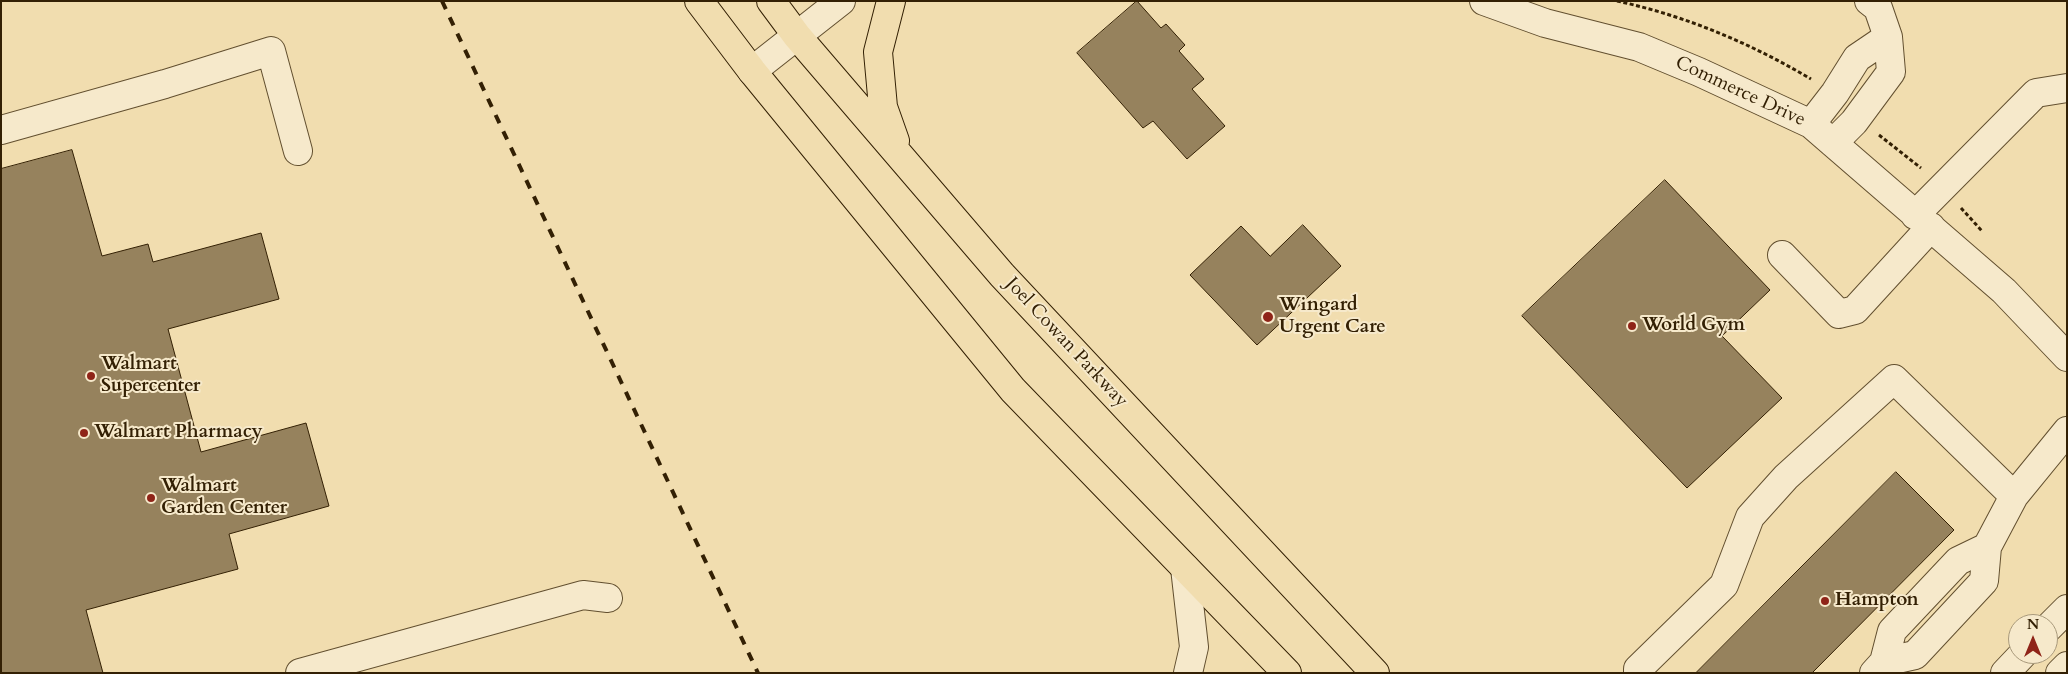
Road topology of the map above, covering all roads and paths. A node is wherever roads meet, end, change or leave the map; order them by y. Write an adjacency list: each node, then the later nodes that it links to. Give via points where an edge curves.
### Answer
1 (699, 1): 9 (main road)
2 (770, 1): 7 (main road, Joel Cowan Parkway)
3 (842, 1): 7 (street)
4 (891, 1): 15 (main road, via 878,52 883,107)
5 (1484, 1): 11 (street, Commerce Drive, via 1545,22 1639,47)
6 (1869, 1): 8 (street, via 1878,8)
7 (797, 36): 9 (street); 15 (main road, Joel Cowan Parkway)
8 (1888, 37): 11 (street, via 1857,58); 13 (street, via 1891,72 1854,122)
9 (752, 71): 21 (main road, via 1013,390)
10 (2067, 88): 16 (street, via 2036,93)
11 (1811, 124): 13 (street, Commerce Drive)
12 (1, 130): 14 (street, via 271,51)
13 (1833, 143): 16 (street, Commerce Drive)
14 (298, 150)
15 (901, 157): 30 (main road, Joel Cowan Parkway, via 1002,275)
16 (1923, 221): 17 (street, via 1855,310 1839,314); 18 (street, Commerce Drive, via 2004,291)
17 (1782, 255)
18 (2067, 356)
19 (2067, 431): 20 (street)
20 (2014, 496): 26 (street, via 1987,547 1984,581 1915,655); 31 (street, via 1894,379 1786,477 1750,517 1724,585)
21 (1185, 568): 28 (street, via 1194,647); 29 (main road)
22 (608, 598): 27 (street, via 583,595)
23 (2067, 609): 24 (street)
24 (2058, 618)
25 (2067, 666): 32 (street)
26 (1879, 667)
27 (300, 673)
28 (1188, 673)
29 (1287, 673)
30 (1376, 673)
31 (1638, 673)
32 (2060, 673)

